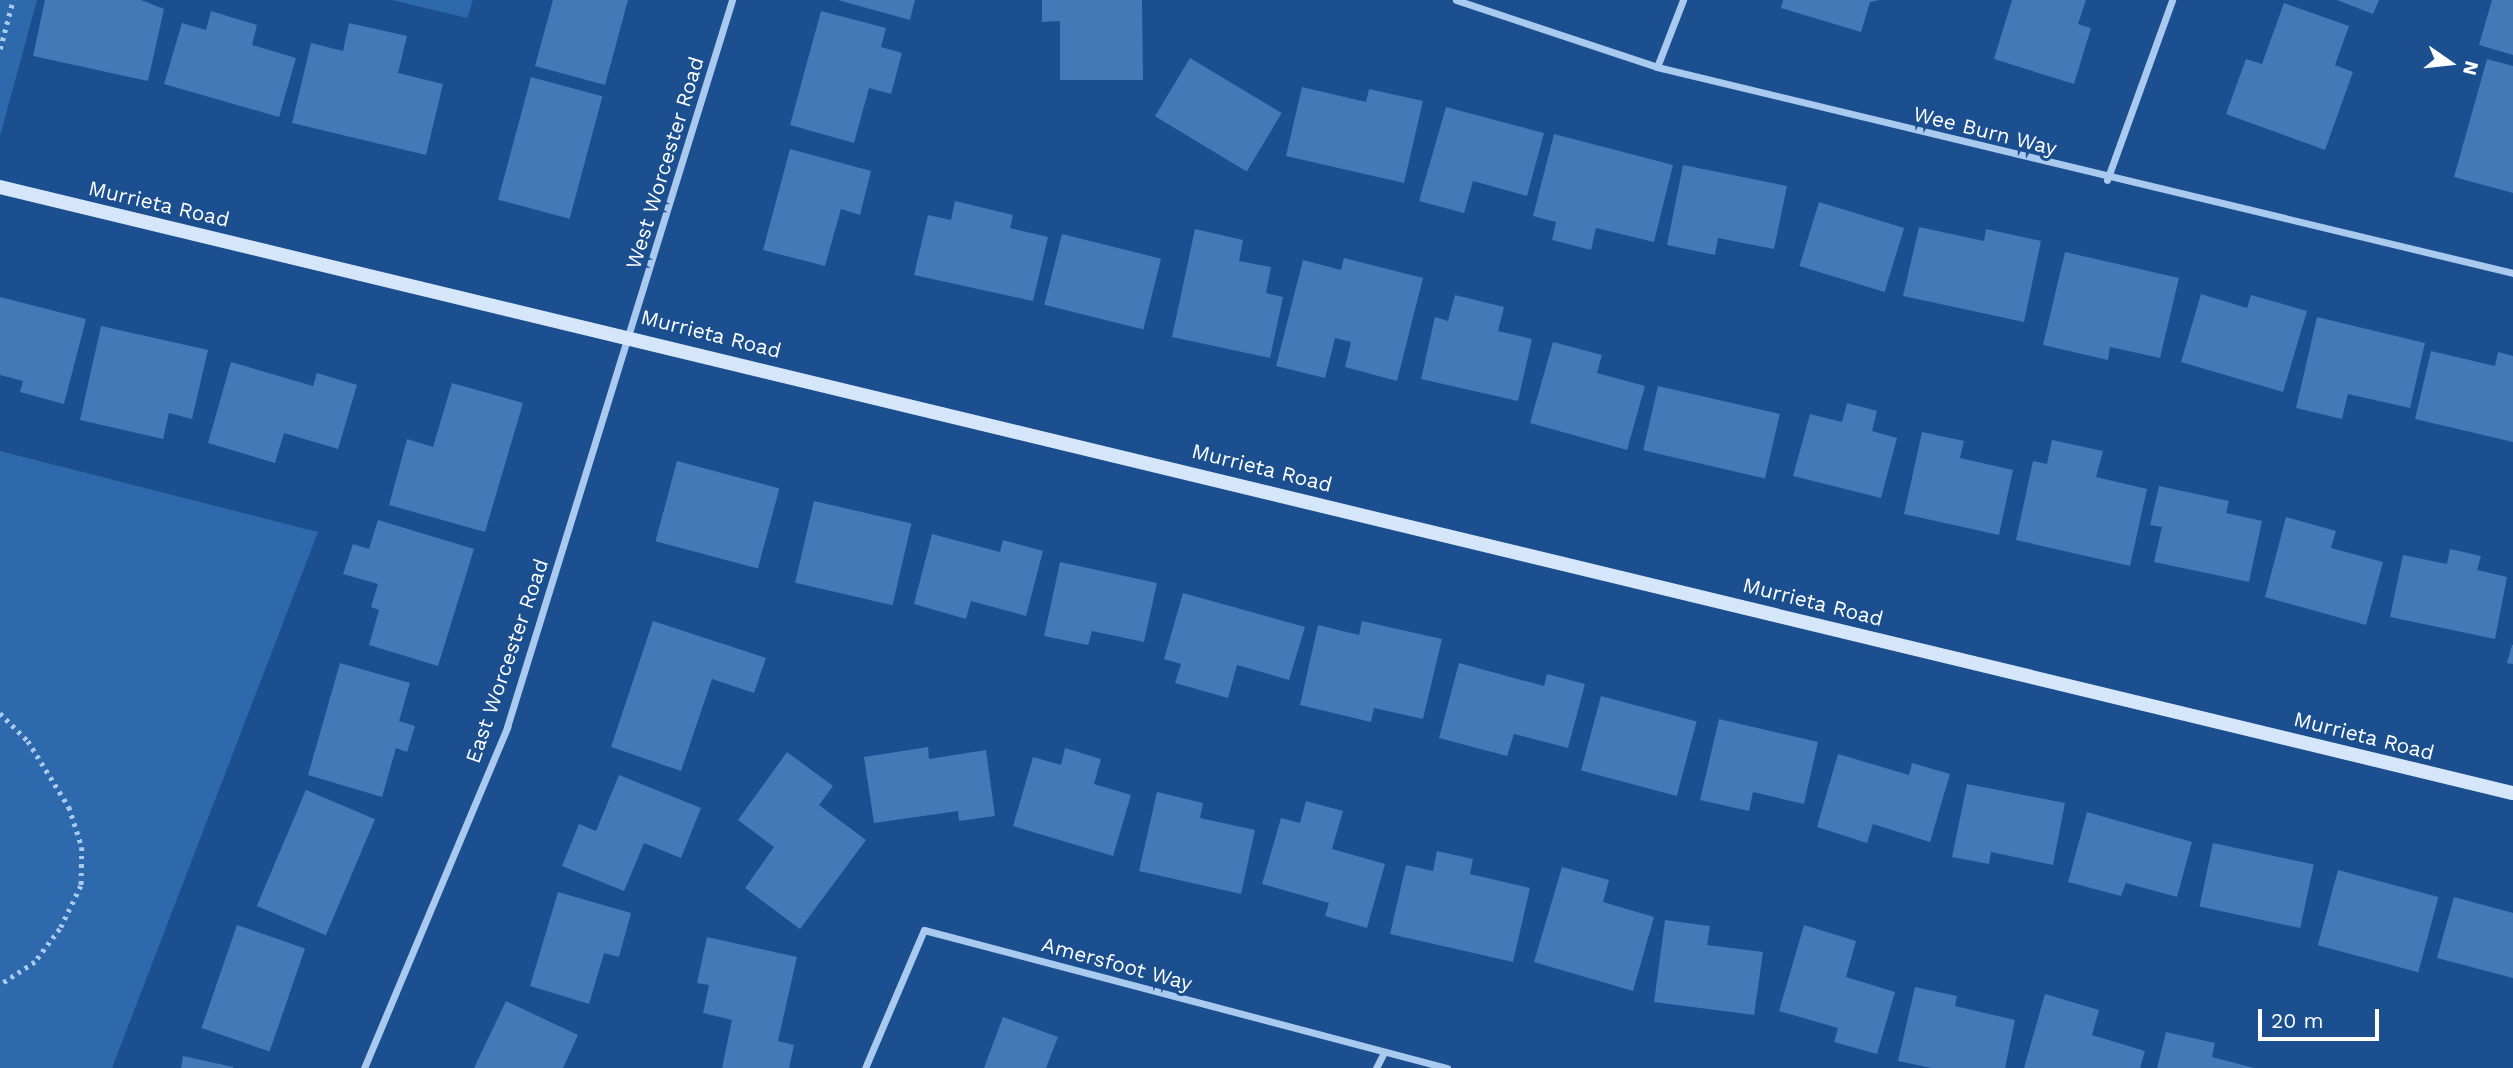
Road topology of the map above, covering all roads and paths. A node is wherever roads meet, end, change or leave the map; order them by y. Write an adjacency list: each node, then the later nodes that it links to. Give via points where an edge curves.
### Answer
1 (13, 0): 6 (path)
2 (732, 0): 11 (street, West Worcester Road)
3 (1456, 0): 7 (street, Wee Burn Way)
4 (1683, 0): 7 (street)
5 (2172, 0): 8 (street)
6 (0, 48)
7 (1657, 67): 8 (street, Wee Burn Way)
8 (2108, 180): 10 (street, Wee Burn Way)
9 (0, 187): 11 (main road, Murrieta Road)
10 (2513, 273)
11 (631, 336): 13 (main road, Murrieta Road); 16 (street, East Worcester Road, via 507,727)
12 (0, 713): 14 (path, via 28,741 62,796 82,847 81,886 60,929 35,962)
13 (2513, 793)
14 (0, 985)
15 (1383, 1054): 17 (street, Amersfoot Way, via 924,930); 18 (street); 19 (street, Amersfoot Way)
16 (364, 1068)
17 (865, 1068)
18 (1376, 1068)
19 (1447, 1068)

